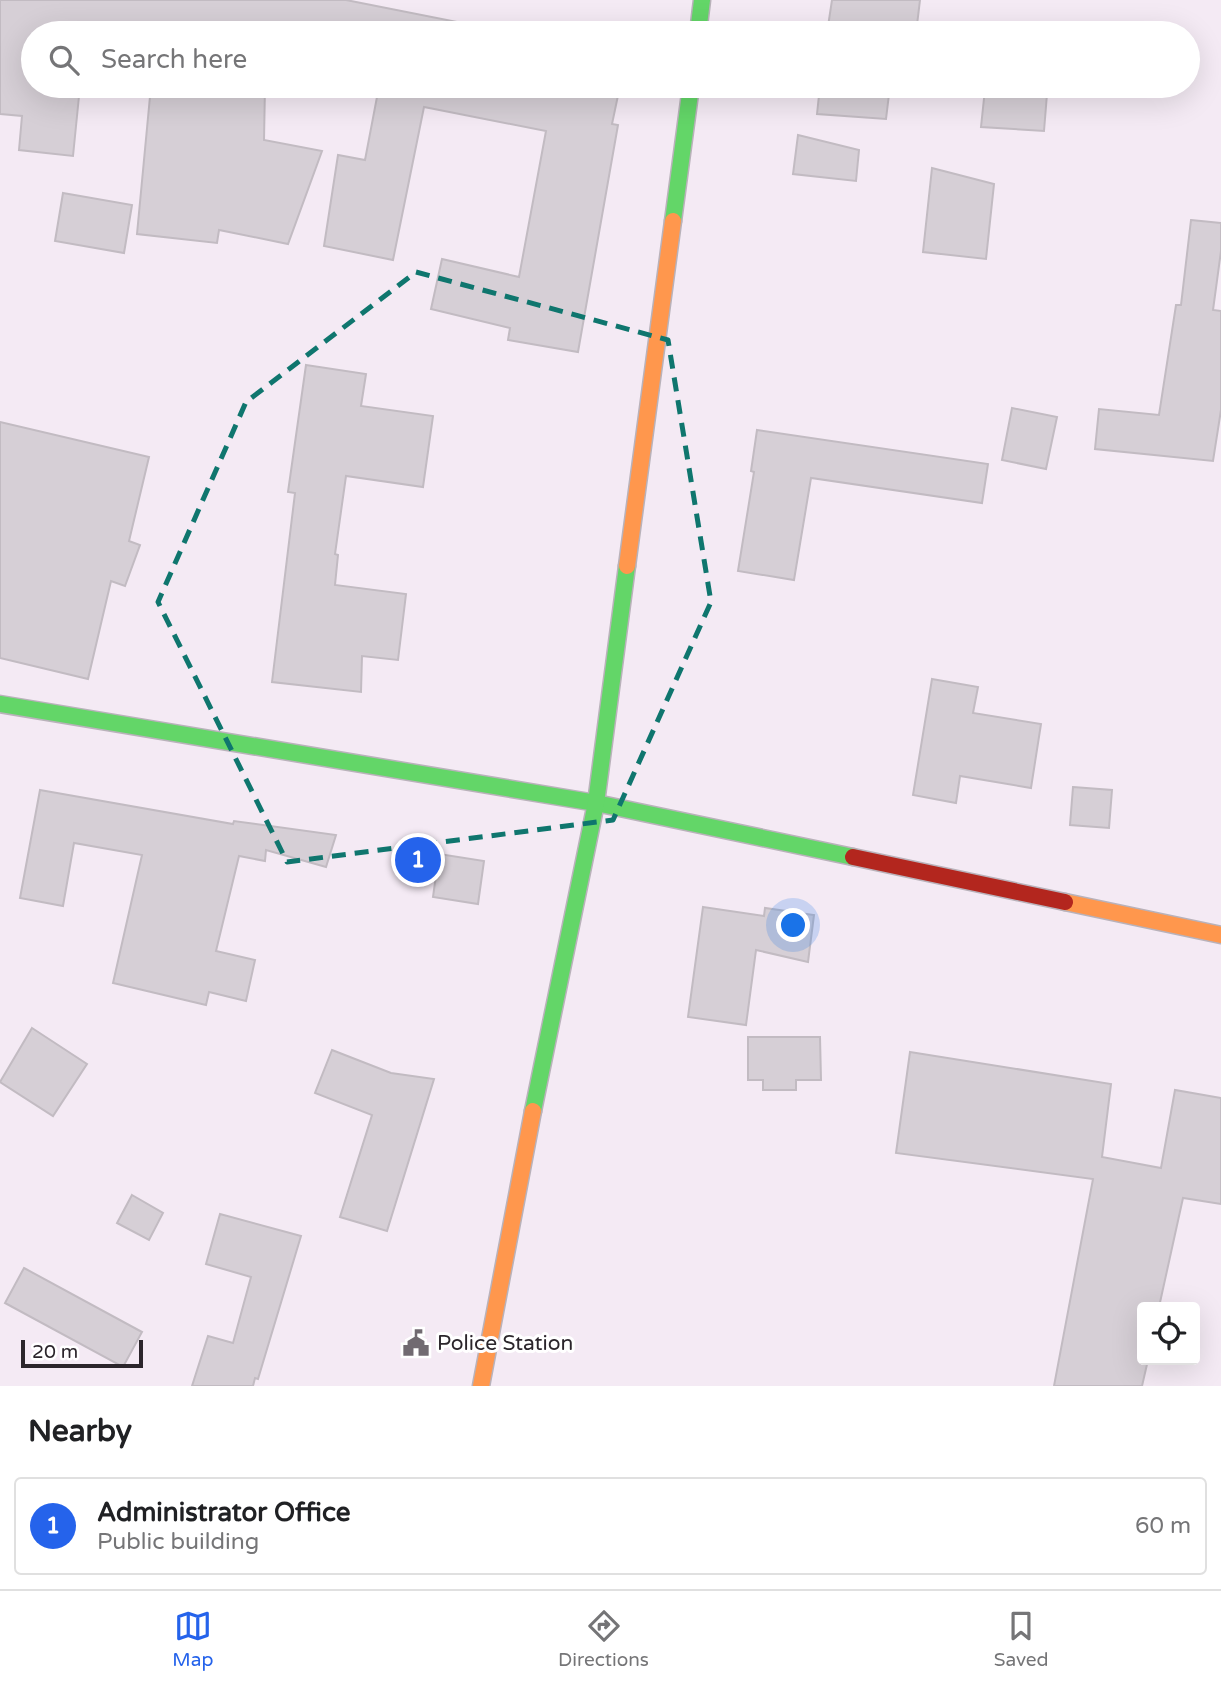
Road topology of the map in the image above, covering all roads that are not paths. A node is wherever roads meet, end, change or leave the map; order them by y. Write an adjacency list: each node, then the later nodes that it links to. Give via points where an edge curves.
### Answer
1 (702, 0): 2 (street)
2 (699, 21)
3 (689, 98): 5 (street)
4 (0, 704): 5 (street)
5 (596, 803): 6 (street); 7 (street)
6 (1221, 935)
7 (481, 1386)

